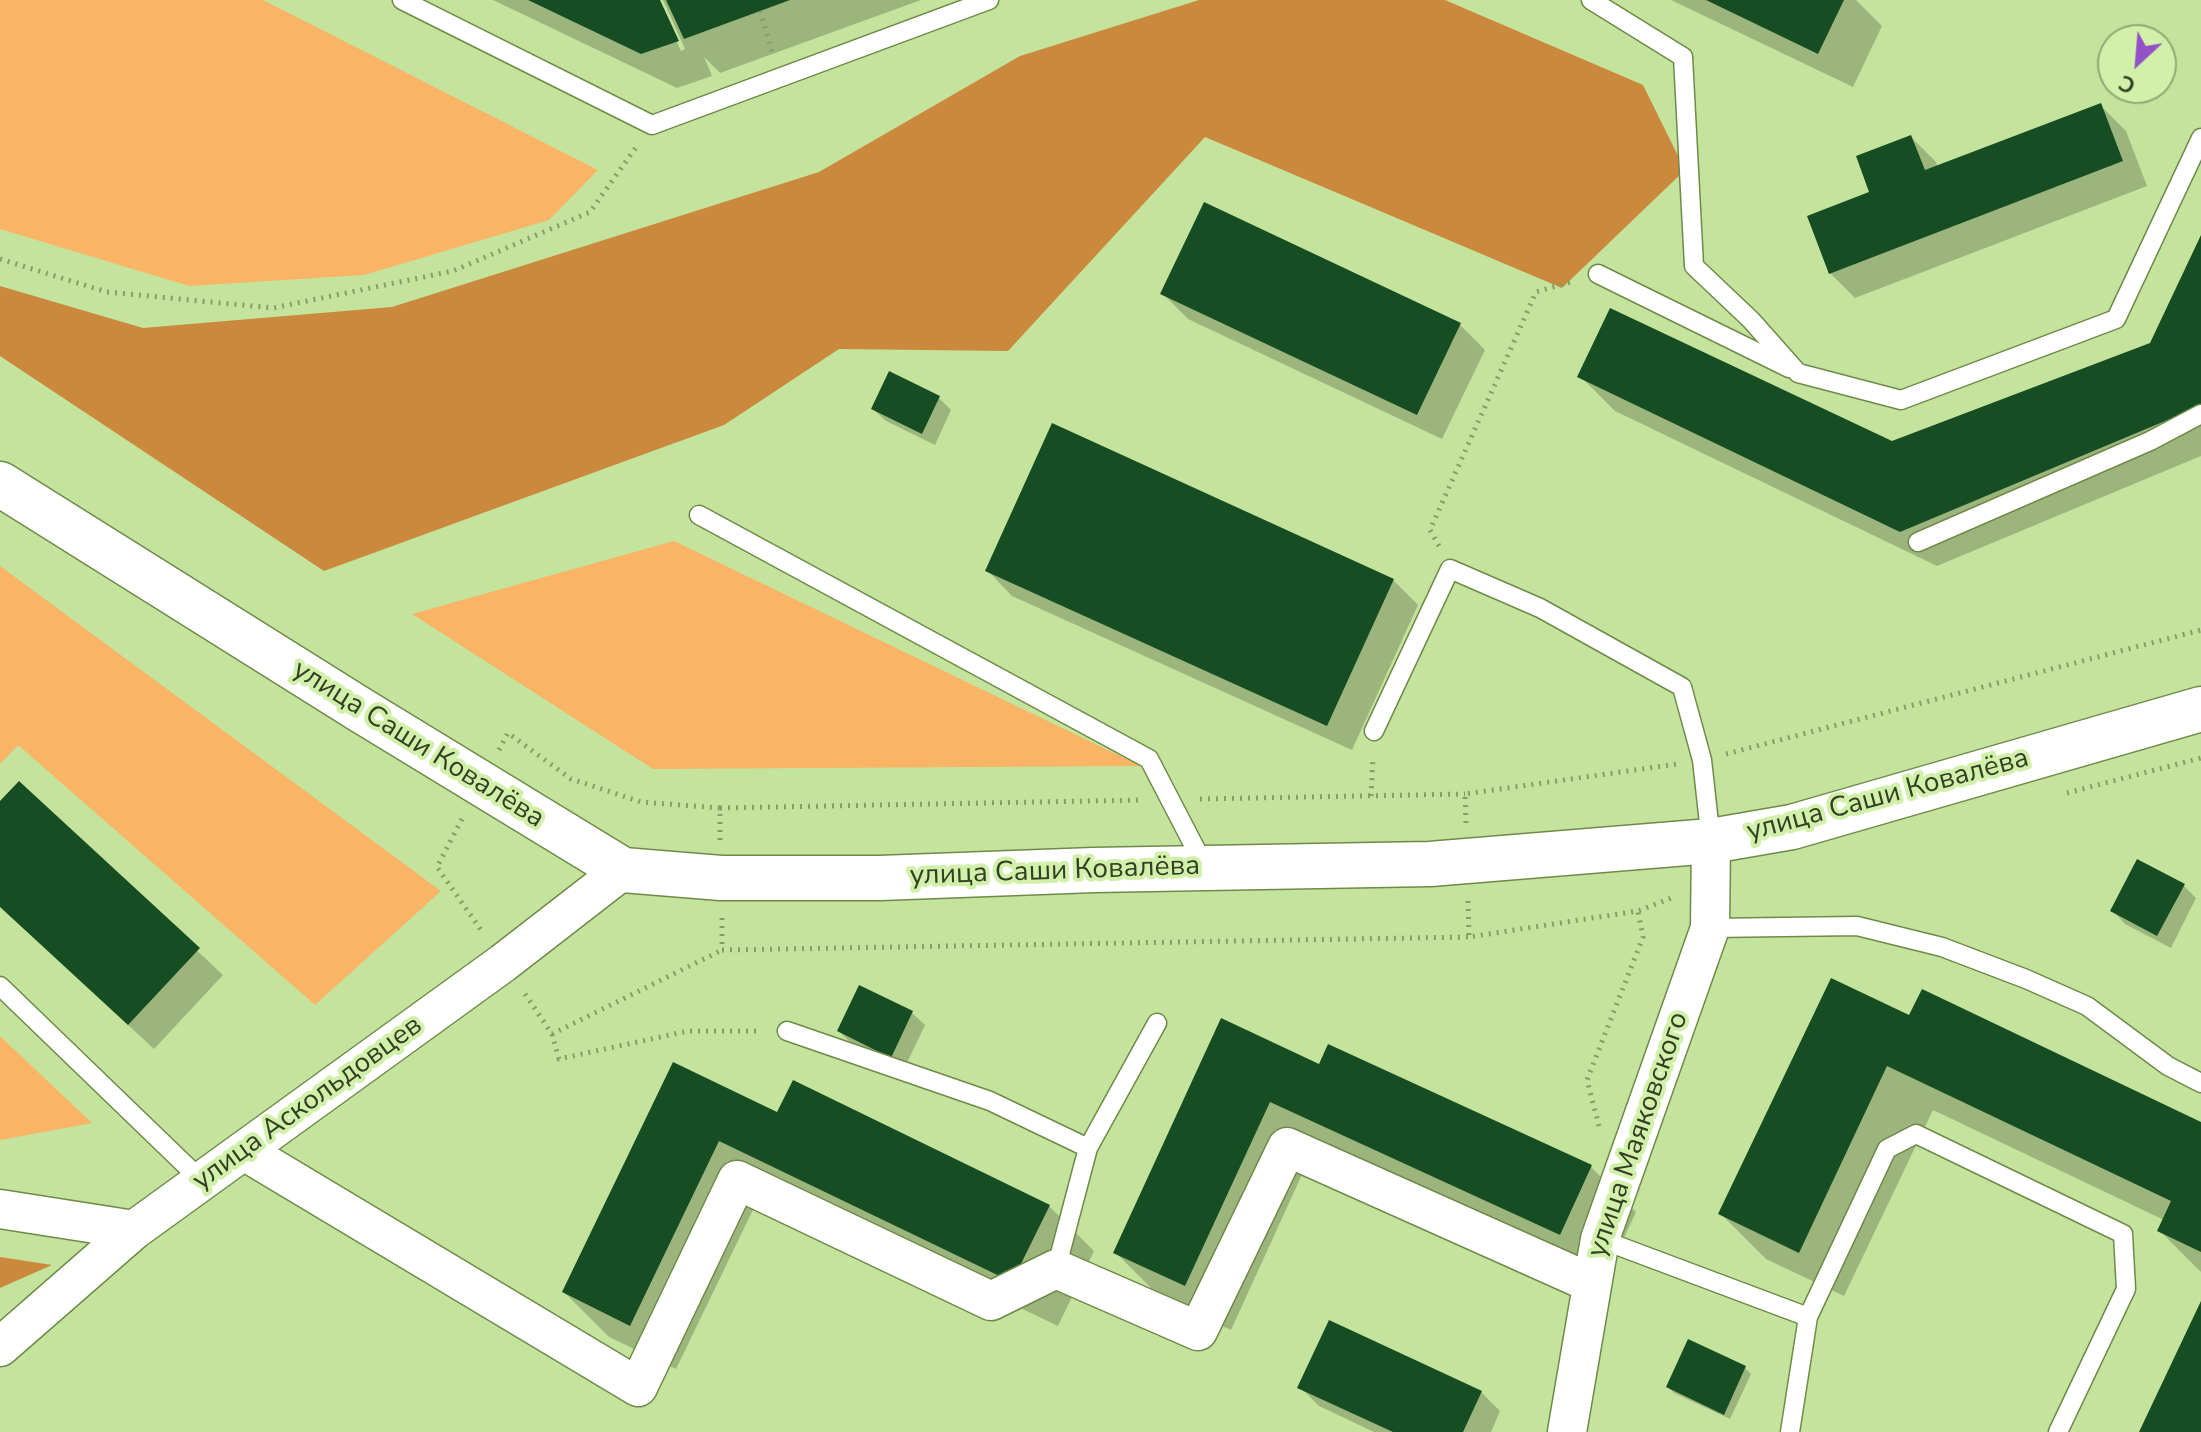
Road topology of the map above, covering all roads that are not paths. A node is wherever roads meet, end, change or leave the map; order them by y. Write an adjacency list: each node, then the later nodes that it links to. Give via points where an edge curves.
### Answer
1 (402, 0): 2 (lane, via 652,125)
2 (989, 0)
3 (1591, 0): 6 (lane, via 1683,57 1694,266)
4 (2201, 138): 6 (lane, via 2116,319 1901,400)
5 (1598, 274): 6 (lane)
6 (1798, 373)
7 (2201, 414): 10 (lane)
8 (0, 484): 15 (street, улица Саши Ковалёва)
9 (699, 515): 14 (lane, via 1149,759)
10 (1918, 542)
11 (2201, 709): 13 (street, улица Саши Ковалёва, via 1792,827)
12 (1374, 731): 13 (lane, via 1450,569 1540,608 1682,687 1702,760)
13 (1711, 841): 14 (street, улица Саши Ковалёва, via 1430,864); 16 (street, улица Маяковского)
14 (1205, 868): 15 (street, улица Саши Ковалёва, via 880,878 721,878)
15 (623, 870): 22 (street, улица Аскольдовцев)
16 (1710, 928): 20 (lane, via 1857,926 1942,947 2087,1006 2168,1066); 26 (street, улица Маяковского)
17 (0, 986): 23 (lane)
18 (1157, 1023): 21 (lane)
19 (787, 1031): 21 (lane, via 990,1101)
20 (2201, 1083)
21 (1088, 1148): 27 (lane)
22 (244, 1151): 23 (street, улица Аскольдовцев); 27 (street, via 638,1387 737,1180 991,1301)
23 (202, 1181): 25 (street, улица Аскольдовцев)
24 (0, 1209): 25 (street)
25 (134, 1230): 30 (street, улица Аскольдовцев)
26 (1600, 1239): 28 (street, улица Маяковского); 29 (lane)
27 (1056, 1269): 28 (street, via 1198,1331 1287,1147)
28 (1591, 1283): 31 (street, улица Маяковского)
29 (1808, 1317): 32 (lane); 33 (lane, via 1887,1149 1916,1134 2123,1234 2126,1289)
30 (0, 1347)
31 (1567, 1432)
32 (1790, 1432)
33 (2058, 1432)

